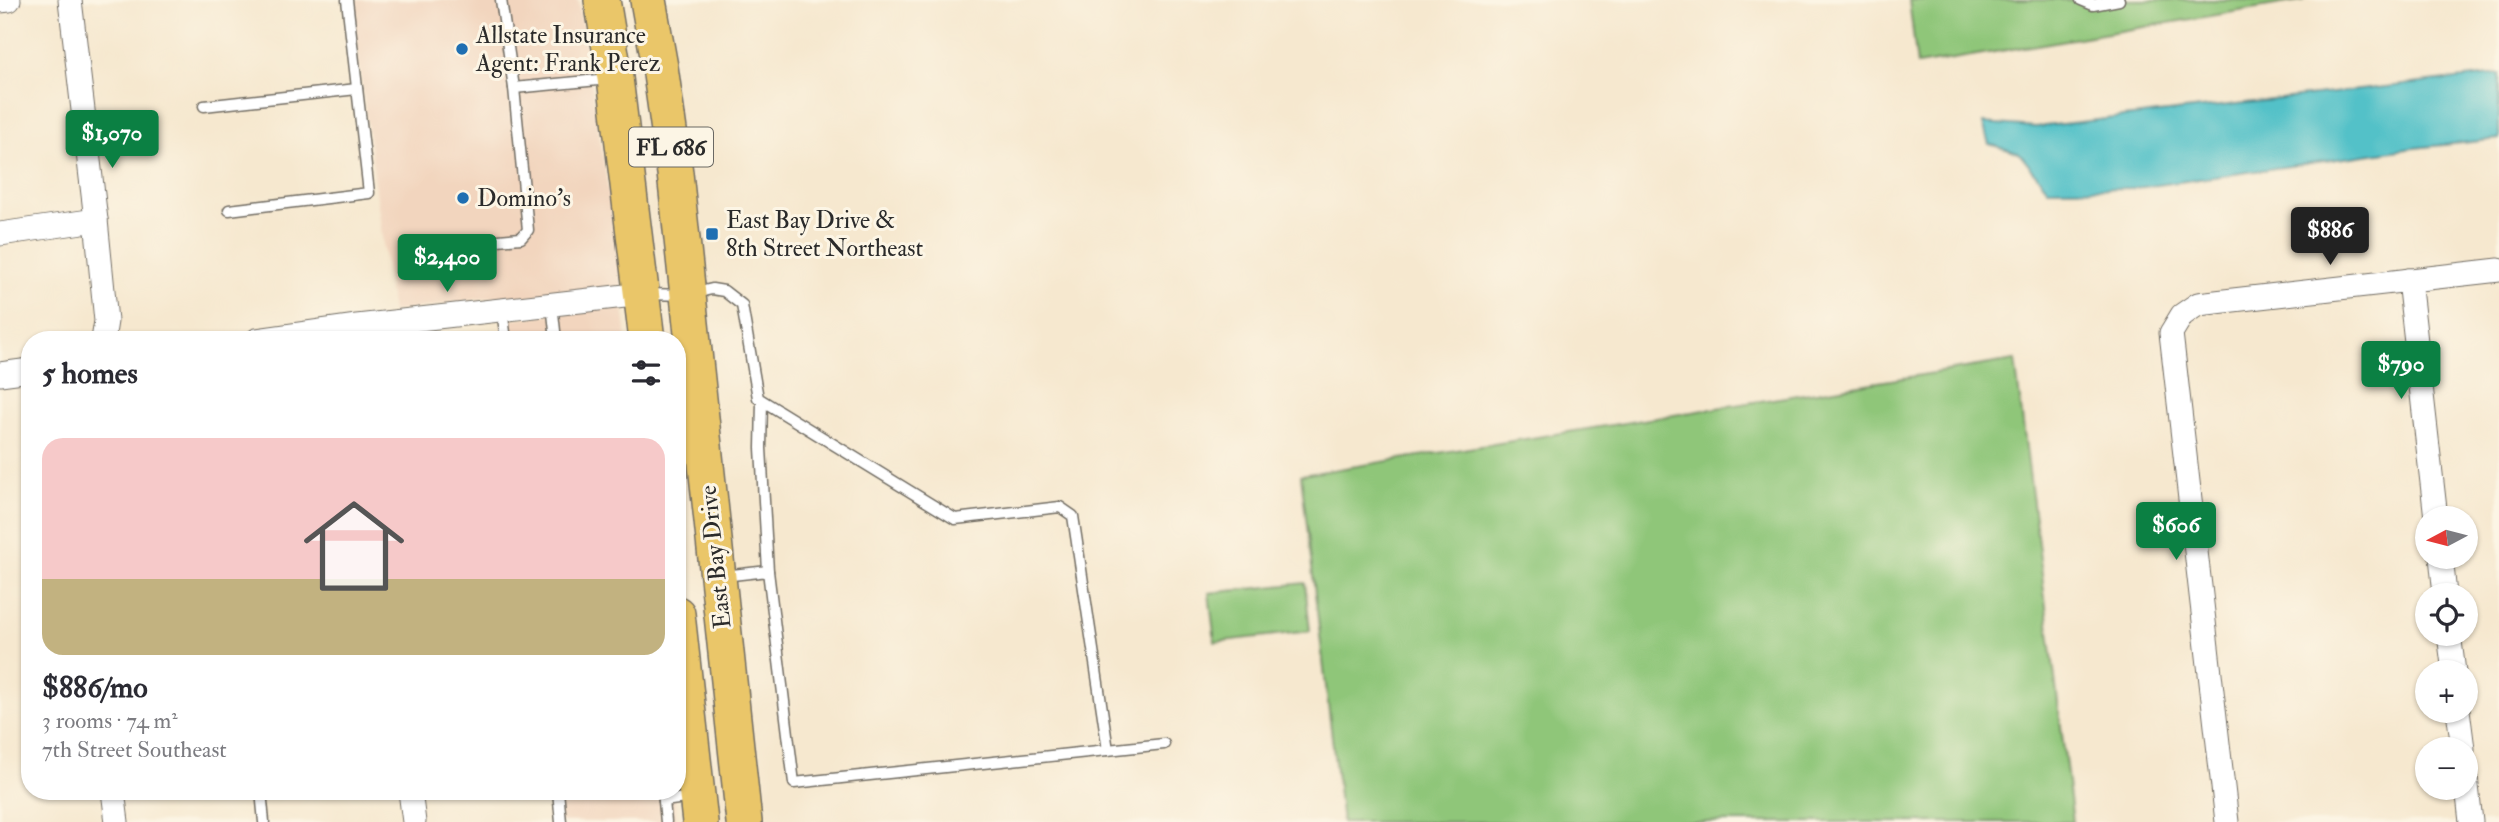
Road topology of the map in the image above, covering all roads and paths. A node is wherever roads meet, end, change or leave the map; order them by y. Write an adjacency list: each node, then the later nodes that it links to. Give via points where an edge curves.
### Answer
1 (9, 0): 9 (street)
2 (69, 0): 15 (street)
3 (347, 0): 12 (lane)
4 (501, 0): 11 (lane)
5 (602, 0): 10 (main road, FL 686)
6 (648, 0): 21 (main road, East Bay Drive / FL 686, via 675,173)
7 (2081, 0): 8 (lane, via 2093,5)
8 (2119, 0)
9 (0, 1)
10 (615, 78): 11 (lane); 20 (main road, FL 686)
11 (514, 88): 17 (lane, via 528,230 521,238)
12 (357, 89): 13 (lane); 14 (lane, via 369,194)
13 (204, 106)
14 (229, 210)
15 (96, 220): 16 (street); 24 (street)
16 (0, 234)
17 (419, 247)
18 (2499, 270): 19 (street)
19 (2409, 280): 32 (street); 49 (street, via 2198,304 2182,315 2171,333)
20 (643, 294): 21 (lane); 22 (street); 28 (main road, FL 686)
21 (687, 295): 31 (lane, via 712,289 724,291 742,304); 34 (main road, East Bay Drive / FL 686)
22 (552, 304): 23 (street); 27 (lane)
23 (502, 310): 25 (street); 26 (lane)
24 (104, 331)
25 (371, 331)
26 (505, 331)
27 (555, 331)
28 (646, 331)
29 (21, 371): 30 (street)
30 (0, 374)
31 (762, 401): 33 (lane); 36 (lane, via 955,519 1060,507 1073,516)
32 (2435, 506)
33 (768, 571): 34 (lane); 36 (lane, via 794,783)
34 (717, 576): 48 (main road, East Bay Drive / FL 686)
35 (1164, 744): 36 (lane)
36 (1108, 750)
37 (114, 800): 43 (street)
38 (262, 800): 44 (lane)
39 (411, 800): 45 (street)
40 (559, 800): 46 (lane)
41 (2469, 800): 50 (street)
42 (681, 802): 47 (lane)
43 (117, 822)
44 (264, 822)
45 (414, 822)
46 (561, 822)
47 (666, 822)
48 (744, 822)
49 (2227, 822)
50 (2471, 822)

